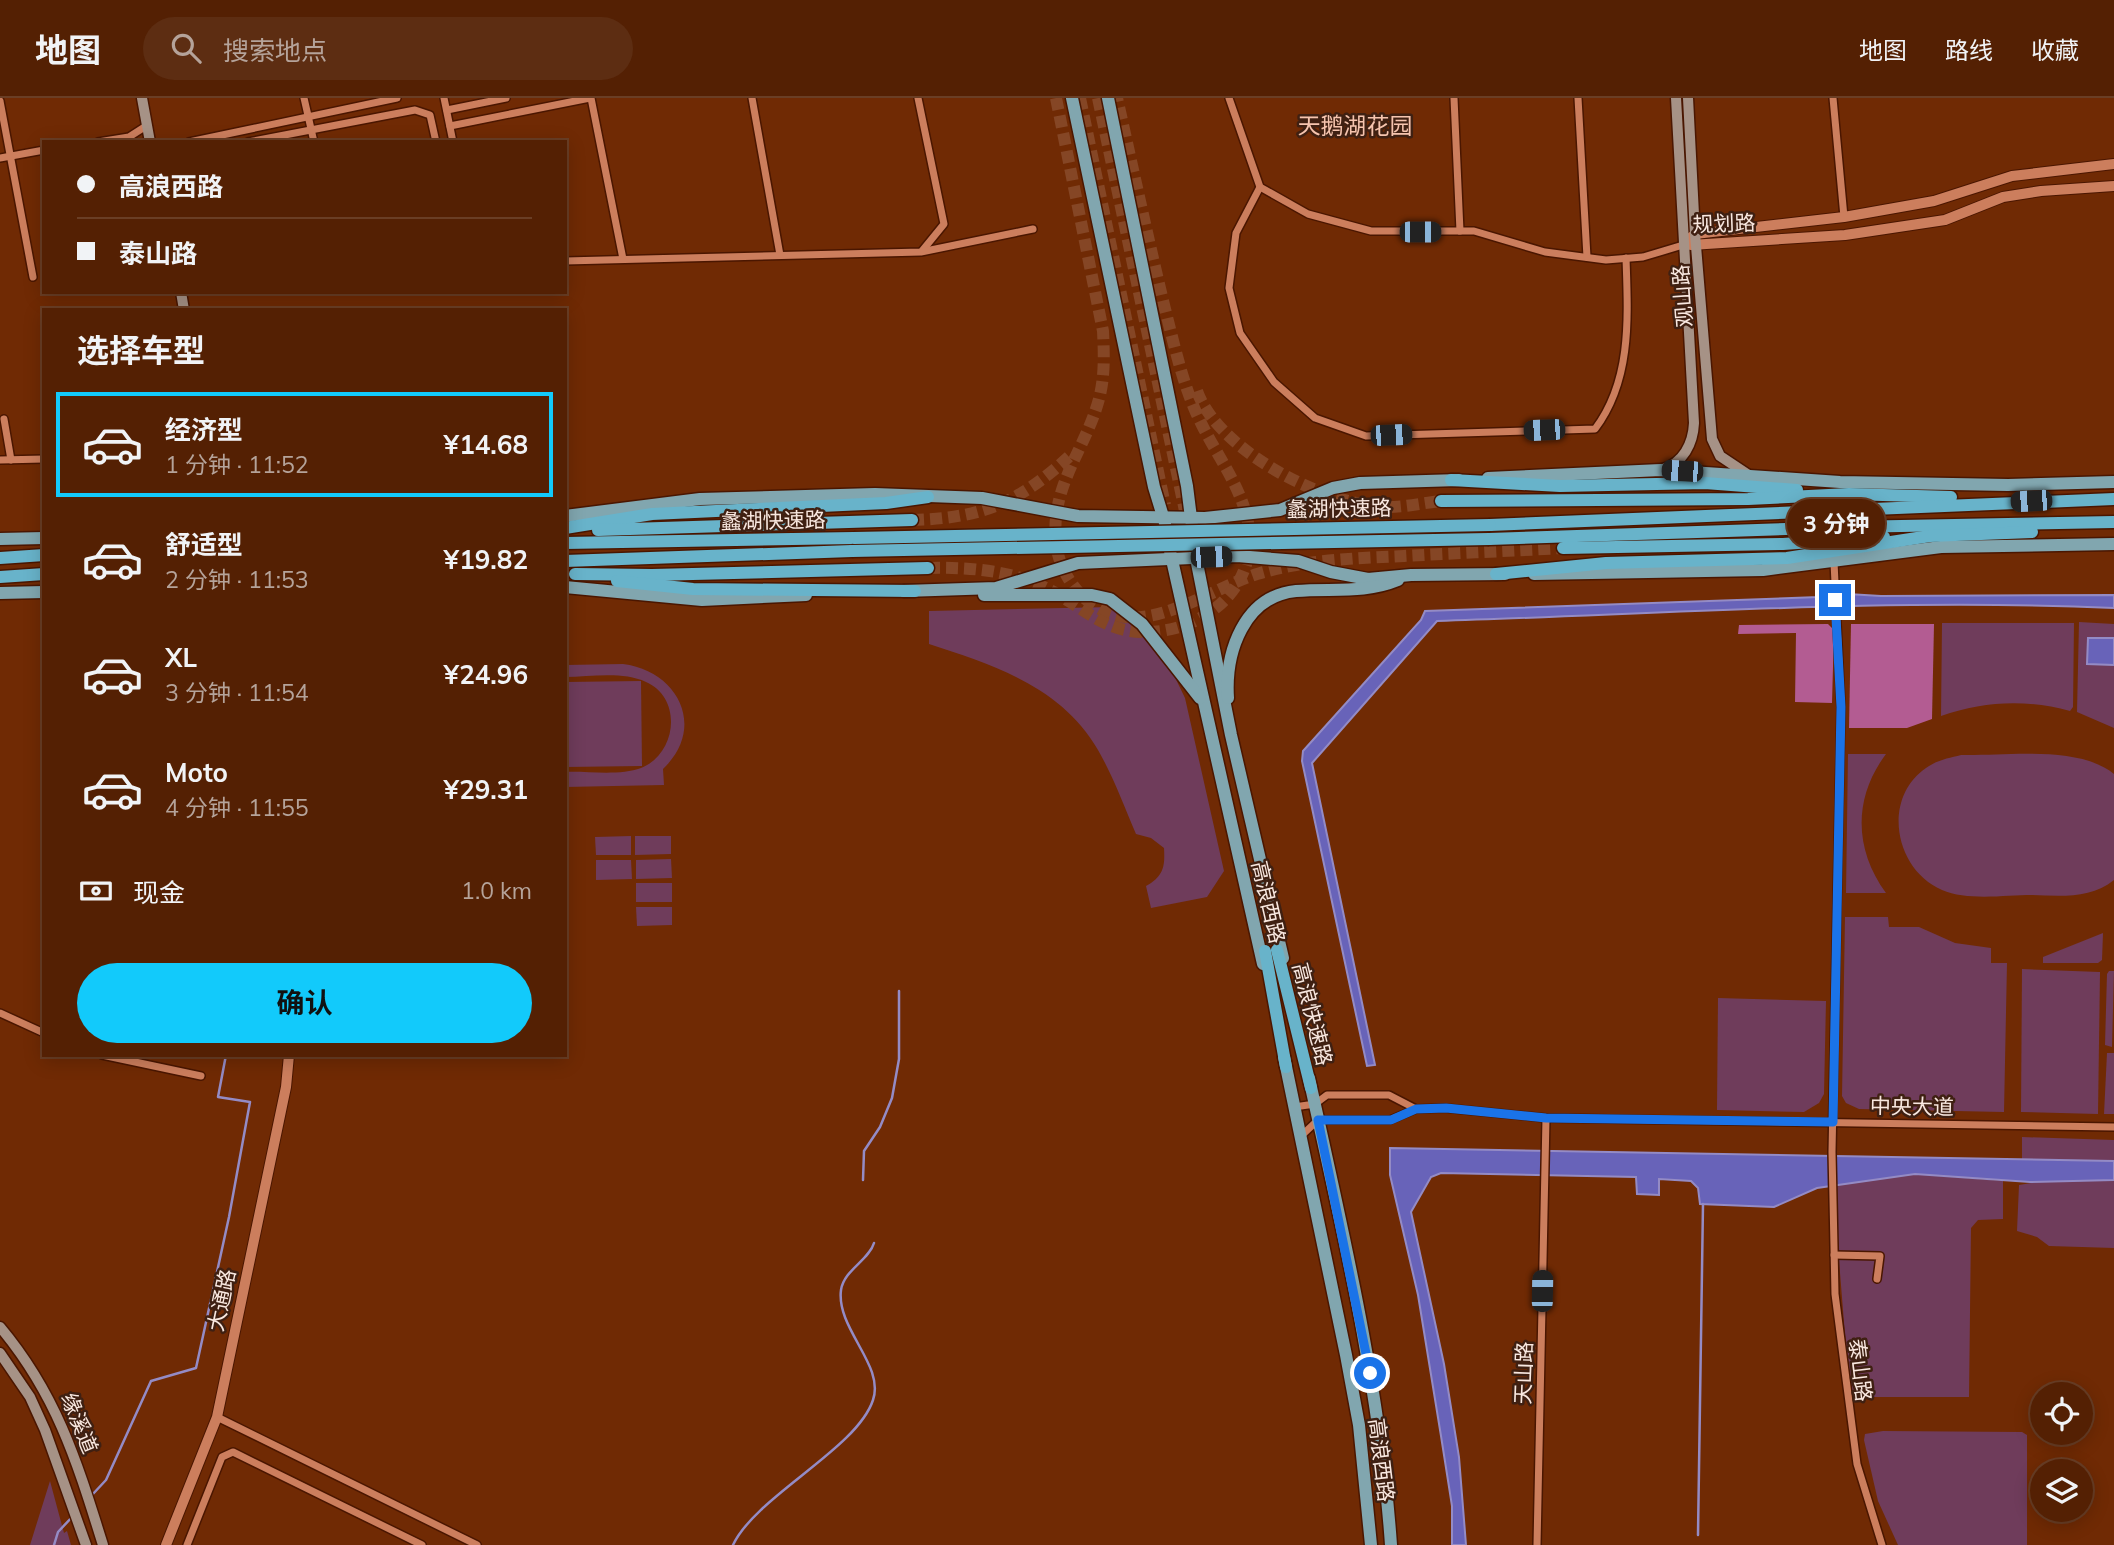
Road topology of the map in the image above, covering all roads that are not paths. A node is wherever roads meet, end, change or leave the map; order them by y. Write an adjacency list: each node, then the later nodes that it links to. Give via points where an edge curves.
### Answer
1 (140, 98): 21 (main road); 25 (main road)
2 (304, 98): 19 (street)
3 (397, 98): 19 (street)
4 (444, 98): 18 (street)
5 (506, 98): 18 (street)
6 (590, 98): 20 (street); 47 (street)
7 (752, 98): 44 (street)
8 (918, 98): 43 (street, via 944,224)
9 (1072, 98): 64 (main road, 高浪西路)
10 (1108, 98): 65 (main road, 高浪西路)
11 (1229, 98): 36 (street)
12 (1454, 98): 39 (street)
13 (1578, 98): 45 (street)
14 (1676, 98): 41 (main road, 观山路)
15 (1688, 98): 40 (main road, 观山路)
16 (1833, 98): 37 (street)
17 (0, 101): 32 (street)
18 (447, 110): 20 (street)
19 (309, 116): 22 (street); 26 (street)
20 (450, 126): 30 (street)
21 (143, 128): 23 (street, via 129,137); 24 (main road)
22 (311, 130): 27 (street); 28 (street); 29 (street, via 415,110 430,115)
23 (110, 140)
24 (147, 140)
25 (148, 140)
26 (198, 140)
27 (258, 140)
28 (314, 140)
29 (436, 140)
30 (453, 140)
31 (42, 150): 32 (street)
32 (12, 155): 33 (street); 49 (street)
33 (0, 158)
34 (2114, 164): 37 (street, 规划路, via 2012,176 1934,201)
35 (2114, 186): 42 (street, 规划路, via 2003,197 1945,220 1845,235)
36 (1260, 187): 39 (street, via 1308,214 1371,231); 46 (street, via 1236,233 1229,288 1240,333 1274,382 1315,418 1366,436 1595,429 1610,408 1629,337)
37 (1844, 216): 40 (street, 规划路)
38 (1033, 229): 43 (street)
39 (1460, 231): 45 (street)
40 (1695, 234): 41 (street, 规划路); 42 (main road, 观山路)
41 (1683, 245): 42 (street, 规划路); 46 (street); 54 (main road, 观山路, via 1693,438 1674,466)
42 (1697, 246): 55 (main road, 观山路, via 1712,439 1720,456)
43 (921, 252): 44 (street)
44 (780, 255): 47 (street)
45 (1587, 257): 46 (street)
46 (1626, 258)
47 (623, 259): 48 (street)
48 (567, 261)
49 (33, 277)
50 (4, 419): 53 (street)
51 (42, 459): 53 (street)
52 (0, 460): 53 (street)
53 (11, 460)
54 (1661, 470): 55 (main road); 56 (main road)
55 (1747, 474): 57 (main road, via 1840,482)
56 (1451, 480): 58 (highway, via 1560,486 1705,483); 65 (main road, via 1360,482 1280,510)
57 (2114, 482)
58 (1849, 494): 61 (highway); 62 (highway)
59 (928, 497): 63 (main road, via 701,499); 64 (main road, via 982,498 1078,516); 69 (highway, via 652,514)
60 (2114, 499): 62 (highway, 蠡湖快速路)
61 (1441, 501)
62 (2031, 501): 75 (highway, 蠡湖快速路, bridge, via 1490,525)
63 (567, 516)
64 (1163, 518): 65 (main road); 81 (main road, 高浪西路)
65 (1190, 518): 80 (main road, 高浪西路)
66 (912, 520): 70 (highway)
67 (2114, 522): 75 (highway, 蠡湖快速路, bridge, via 1489,539)
68 (2114, 528): 71 (highway)
69 (567, 530)
70 (567, 530)
71 (1930, 536): 77 (highway); 87 (highway, via 1787,558 1606,564)
72 (42, 538): 73 (main road)
73 (0, 539)
74 (567, 544): 75 (highway, 蠡湖快速路)
75 (853, 544): 82 (highway, 蠡湖快速路)
76 (2114, 544): 83 (main road, via 1941,547)
77 (1563, 548)
78 (42, 555): 79 (highway)
79 (0, 558)
80 (1196, 558): 81 (main road); 88 (main road, via 1273,557 1368,579); 96 (main road, 高浪西路)
81 (1172, 559): 91 (main road, via 1077,563 996,588); 95 (main road, 高浪西路)
82 (567, 561)
83 (1834, 562): 87 (main road, via 1763,570); 109 (street, via 1841,707)
84 (928, 568): 85 (highway)
85 (570, 573): 92 (highway, via 693,589)
86 (42, 574): 89 (highway)
87 (1496, 574): 88 (main road)
88 (1411, 575): 96 (main road, via 1375,590 1295,591 1278,595 1254,610 1233,645 1228,692)
89 (0, 577)
90 (567, 587): 92 (main road, via 702,600)
91 (934, 590): 92 (main road); 95 (main road, via 1110,599 1142,624)
92 (915, 591)
93 (42, 592): 94 (main road)
94 (0, 593)
95 (1202, 702): 101 (main road, 高浪西路)
96 (1231, 735): 103 (main road, 高浪西路)
97 (0, 1013): 98 (street)
98 (42, 1032)
99 (111, 1057): 102 (street)
100 (289, 1057): 116 (street, 大通路)
101 (1286, 1067): 103 (highway, 高浪快速路, via 1271,950); 105 (main road, 高浪西路)
102 (201, 1076)
103 (1311, 1088): 104 (main road, 高浪西路)
104 (1315, 1104): 105 (street); 106 (street, via 1327,1095 1389,1096); 108 (main road, 高浪西路)
105 (1293, 1107): 111 (main road, 高浪西路)
106 (1416, 1109): 107 (street, 中央大道); 108 (street, via 1391,1120)
107 (1546, 1118): 109 (street, 中央大道); 125 (street, 天山路)
108 (1318, 1120): 111 (street); 124 (main road, 高浪西路, via 1370,1373)
109 (1833, 1122): 110 (street, 中央大道); 112 (street, 泰山路)
110 (2114, 1127)
111 (1300, 1138): 123 (main road, 高浪西路, via 1359,1425)
112 (1834, 1255): 113 (street, via 1880,1256); 126 (street, 泰山路, via 1841,1354 1857,1464)
113 (1877, 1279)
114 (3, 1335): 118 (main road, 缘溪道, via 38,1377 57,1411)
115 (0, 1353): 117 (main road, 缘溪道, via 30,1397)
116 (217, 1417): 119 (street, 大通路); 122 (street)
117 (86, 1545)
118 (103, 1545)
119 (166, 1545)
120 (187, 1545): 121 (street, via 222,1457 233,1452)
121 (422, 1545)
122 (477, 1545)
123 (1371, 1545)
124 (1391, 1545)
125 (1537, 1545)
126 (1882, 1545)

